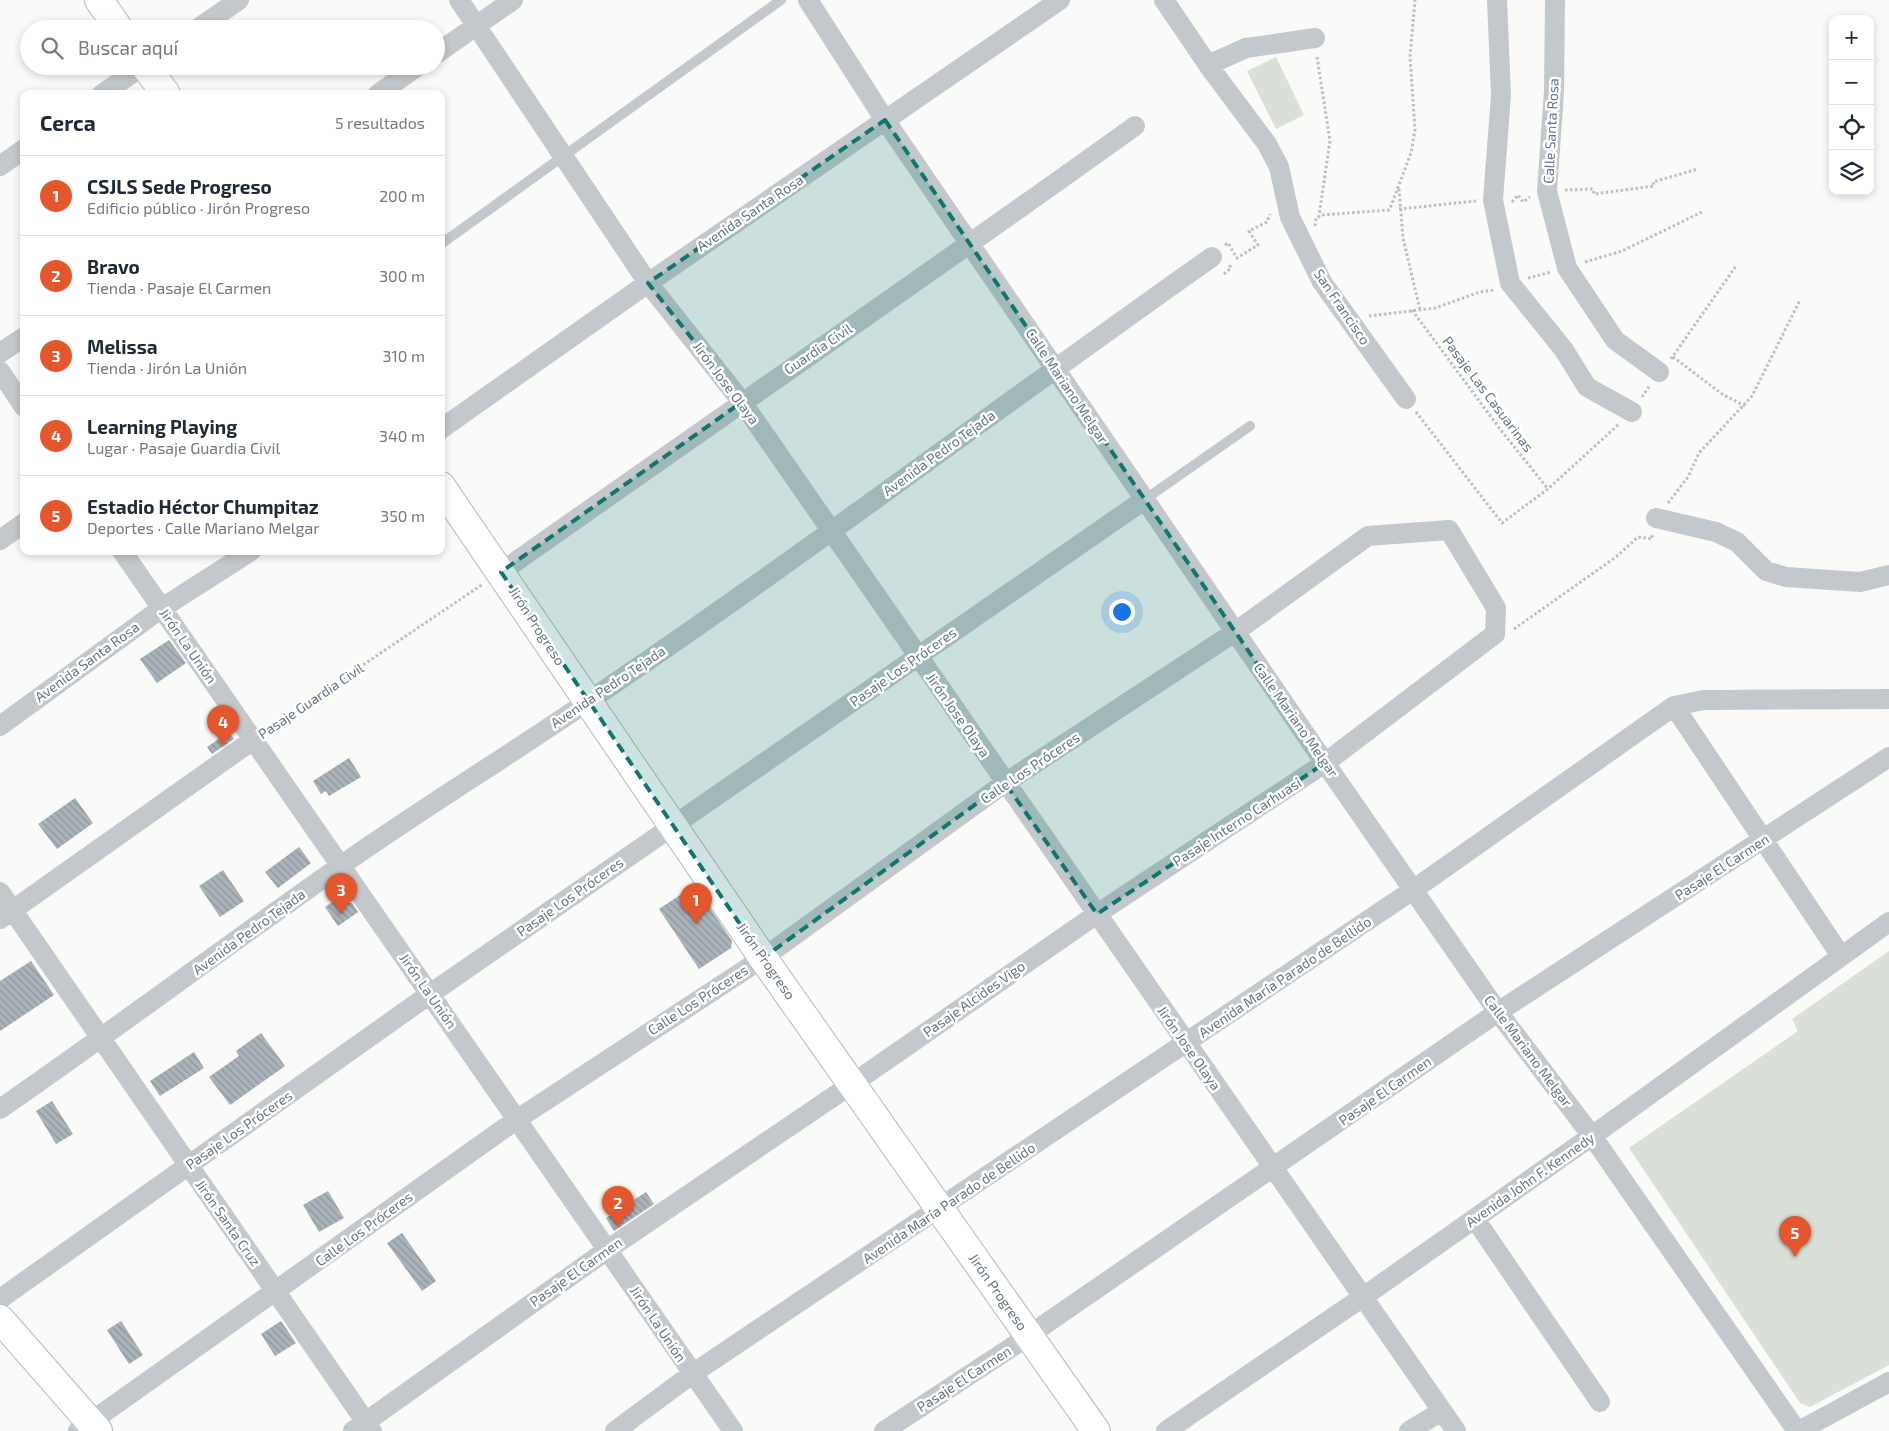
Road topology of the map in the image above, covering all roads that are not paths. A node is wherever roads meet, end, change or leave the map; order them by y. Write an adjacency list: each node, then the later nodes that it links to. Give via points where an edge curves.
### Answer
1 (99, 0): 11 (street)
2 (239, 0): 12 (street)
3 (458, 0): 13 (street, Jirón Jose Olaya)
4 (514, 0): 13 (street)
5 (781, 0): 26 (lane)
6 (808, 0): 23 (street, Calle Mariano Melgar)
7 (1060, 0): 23 (street, Avenida Santa Rosa)
8 (1164, 0): 16 (street, San Francisco)
9 (1497, 0): 40 (street, via 1501,95 1493,202 1512,285 1564,350 1587,386)
10 (1555, 0): 36 (street, Calle Santa Rosa, via 1554,91 1547,192 1568,268 1615,340)
11 (113, 20)
12 (210, 20)
13 (476, 26): 15 (street); 26 (street, Jirón Jose Olaya)
14 (1315, 38): 16 (street, via 1246,48)
15 (445, 48)
16 (1208, 65): 37 (street, San Francisco, via 1267,144 1279,167 1290,217 1322,282)
17 (130, 75): 20 (street)
18 (151, 75): 21 (street)
19 (405, 75): 22 (street)
20 (108, 90)
21 (163, 90)
22 (384, 90)
23 (886, 120): 29 (street, Calle Mariano Melgar); 31 (street, Avenida Santa Rosa)
24 (1135, 126): 29 (street, Guardia Civil)
25 (20, 152): 27 (street)
26 (564, 157): 28 (lane); 31 (street, Jirón Jose Olaya)
27 (0, 166)
28 (445, 241)
29 (971, 244): 34 (street, Calle Mariano Melgar); 39 (street, Guardia Civil)
30 (1220, 256): 34 (street, Avenida Pedro Tejada)
31 (648, 283): 39 (street, Jirón Jose Olaya); 41 (street, Avenida Santa Rosa)
32 (20, 340): 33 (street)
33 (0, 353)
34 (1054, 368): 44 (street, Calle Mariano Melgar); 47 (street, Avenida Pedro Tejada)
35 (0, 371): 38 (street)
36 (1659, 372)
37 (1406, 399)
38 (20, 401)
39 (742, 402): 47 (street, Jirón Jose Olaya); 51 (street, Guardia Civil)
40 (1632, 412)
41 (445, 426)
42 (1250, 426): 44 (lane)
43 (445, 492): 51 (street, Jirón Progreso)
44 (1144, 500): 54 (street, Calle Mariano Melgar); 56 (street, Pasaje Los Próceres)
45 (1656, 518): 52 (street, via 1716,532 1737,542 1766,570 1786,577 1860,582)
46 (20, 526): 48 (street)
47 (831, 532): 56 (street, Jirón Jose Olaya); 58 (street, Avenida Pedro Tejada)
48 (0, 540)
49 (125, 555): 53 (street, Jirón La Unión)
50 (246, 555): 53 (street, Avenida Santa Rosa)
51 (501, 572): 58 (street, Jirón Progreso)
52 (1889, 575)
53 (162, 608): 60 (street, Avenida Santa Rosa); 61 (street, Jirón La Unión)
54 (1235, 632): 55 (street, Calle Los Próceres, via 1368,536 1449,530 1496,608); 63 (street, Calle Mariano Melgar); 64 (street, Calle Los Próceres)
55 (1494, 634): 63 (street, Pasaje Interno Carhuasi)
56 (917, 657): 64 (street, Jirón Jose Olaya); 65 (street, Pasaje Los Próceres)
57 (1889, 699): 59 (street, Avenida María Parado de Bellido, via 1704,700)
58 (588, 702): 65 (street, Jirón Progreso); 67 (street, Avenida Pedro Tejada)
59 (1674, 706): 66 (street); 68 (street, Avenida María Parado de Bellido)
60 (0, 726)
61 (253, 740): 67 (street, Jirón La Unión); 71 (street, Pasaje Guardia Civil)
62 (1889, 758): 66 (street, Pasaje El Carmen)
63 (1326, 763): 68 (street, Calle Mariano Melgar); 70 (street, Pasaje Interno Carhuasi)
64 (1005, 783): 70 (street, Jirón Jose Olaya); 74 (street, Calle Los Próceres)
65 (673, 826): 74 (street, Jirón Progreso); 75 (street, Pasaje Los Próceres)
66 (1763, 840): 73 (street); 76 (street, Pasaje El Carmen)
67 (341, 865): 75 (street, Jirón La Unión); 77 (street, Avenida Pedro Tejada)
68 (1413, 890): 76 (street, Calle Mariano Melgar); 78 (street, Avenida María Parado de Bellido)
69 (0, 892): 71 (street, Jirón Santa Cruz)
70 (1097, 914): 78 (street, Jirón Jose Olaya); 79 (street, Pasaje Alcides Vigo)
71 (6, 915): 77 (street, Jirón Santa Cruz)
72 (1889, 922): 73 (street, Avenida John F. Kennedy)
73 (1841, 956): 82 (street, Avenida John F. Kennedy)
74 (763, 958): 79 (street, Jirón Progreso); 81 (street, Calle Los Próceres)
75 (430, 994): 81 (street, Jirón La Unión); 83 (street, Pasaje Los Próceres)
76 (1498, 1012): 82 (street, Calle Mariano Melgar); 84 (street, Pasaje El Carmen)
77 (101, 1040): 80 (street, Avenida Pedro Tejada); 83 (street, Jirón Santa Cruz)
78 (1186, 1044): 84 (street, Jirón Jose Olaya); 85 (street, Avenida María Parado de Bellido)
79 (852, 1084): 85 (street, Jirón Progreso); 87 (street, Pasaje El Carmen)
80 (0, 1109)
81 (516, 1120): 87 (street, Jirón La Unión); 88 (street, Calle Los Próceres)
82 (1592, 1136): 86 (street, Avenida John F. Kennedy); 106 (street, Calle Mariano Melgar)
83 (188, 1166): 88 (street, Jirón Santa Cruz); 90 (street, Pasaje Los Próceres)
84 (1272, 1169): 89 (street, Jirón Jose Olaya); 92 (street, Pasaje El Carmen)
85 (940, 1209): 92 (street, Jirón Progreso); 93 (street, Avenida María Parado de Bellido)
86 (1475, 1218): 89 (street, Avenida John F. Kennedy); 95 (street)
87 (607, 1250): 93 (street, Jirón La Unión); 98 (street, Pasaje El Carmen)
88 (276, 1292): 97 (street, Calle Los Próceres); 98 (street, Jirón Santa Cruz)
89 (1363, 1297): 96 (street, Jirón Jose Olaya); 103 (street, Avenida John F. Kennedy)
90 (0, 1299)
91 (0, 1319): 97 (street)
92 (1029, 1336): 101 (street, Pasaje El Carmen); 102 (street, Jirón Progreso)
93 (692, 1374): 99 (street, Avenida María Parado de Bellido); 100 (street, Jirón La Unión)
94 (1889, 1382): 106 (street)
95 (1600, 1402)
96 (1442, 1412): 104 (street); 105 (street, Jirón Jose Olaya)
97 (89, 1428)
98 (364, 1428)
99 (615, 1431)
100 (733, 1431)
101 (884, 1431)
102 (1096, 1431)
103 (1166, 1431)
104 (1409, 1431)
105 (1456, 1431)
106 (1798, 1431)

